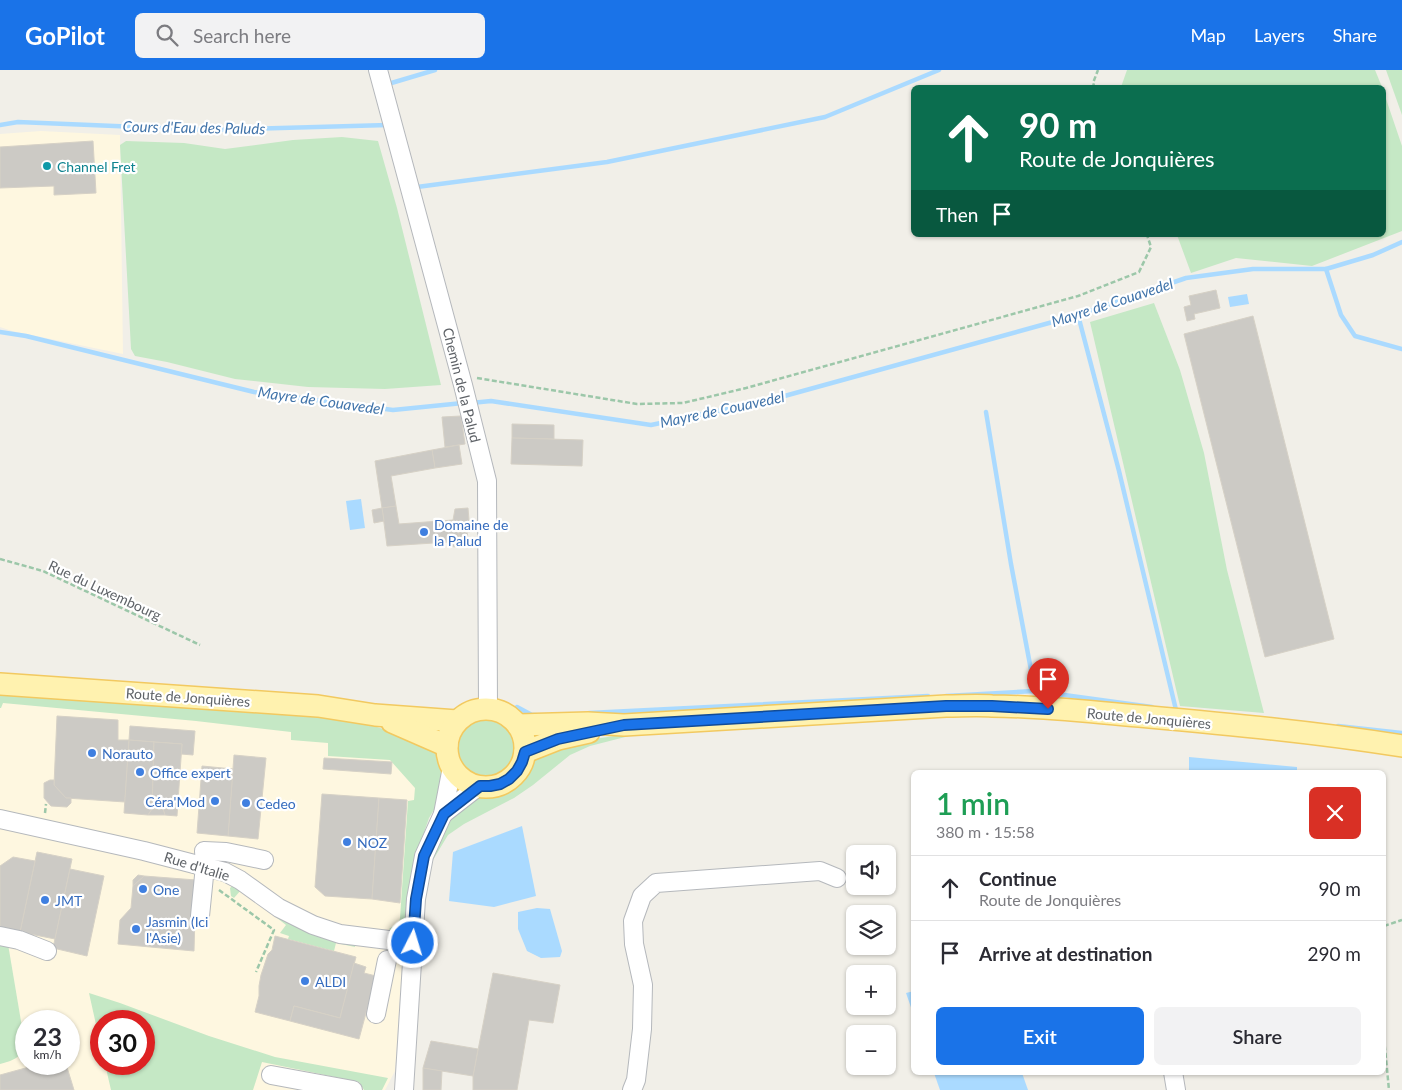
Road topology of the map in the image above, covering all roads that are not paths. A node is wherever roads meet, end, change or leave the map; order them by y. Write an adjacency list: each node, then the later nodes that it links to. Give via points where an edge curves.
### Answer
1 (378, 70): 3 (street, Chemin de la Palud, via 487,481)
2 (0, 684): 4 (main road, Route de Jonquières, via 318,706)
3 (488, 708): 5 (main road, via 464,715); 6 (main road, via 510,716)
4 (375, 715): 5 (main road, Route de Jonquières); 8 (main road, Route de Jonquières)
5 (457, 721): 8 (main road, via 449,734)
6 (518, 725): 7 (main road, Route de Jonquières); 10 (main road)
7 (624, 725): 9 (main road, Route de Jonquières, via 992,706 1251,727); 10 (main road, Route de Jonquières, via 558,739)
8 (447, 746): 11 (main road)
9 (1402, 746)
10 (525, 752): 12 (main road, via 520,767 509,779 500,784)
11 (452, 767): 12 (main road, via 468,783); 13 (street)
12 (480, 786): 13 (street)
13 (444, 814): 20 (street, via 424,856 416,899)
14 (0, 819): 16 (street, Rue d'Italie)
15 (264, 860): 16 (street, via 204,850)
16 (210, 868): 18 (street); 20 (street, Rue d'Italie, via 240,880 279,908 313,925 340,934)
17 (837, 878): 28 (street, via 820,871 656,883 642,896 633,921 634,944 643,985 641,1038)
18 (200, 916)
19 (0, 936): 21 (street)
20 (413, 943): 27 (street)
21 (47, 951)
22 (387, 960): 23 (street)
23 (376, 1014)
24 (271, 1075): 26 (street)
25 (1174, 1075): 29 (street)
26 (352, 1090)
27 (404, 1090)
28 (632, 1090)
29 (1176, 1090)

